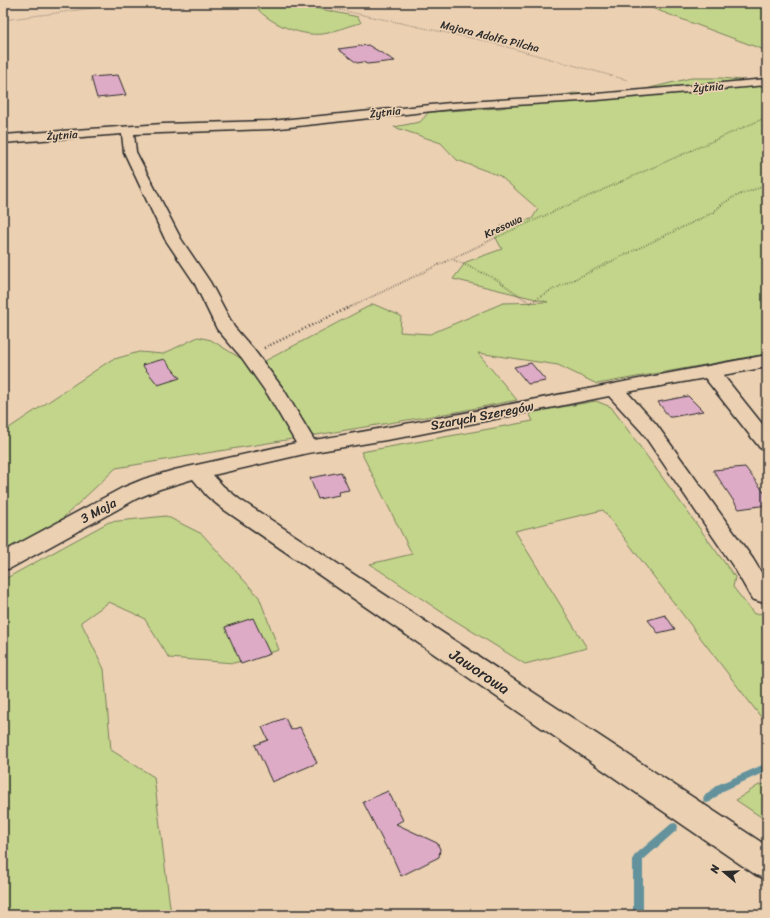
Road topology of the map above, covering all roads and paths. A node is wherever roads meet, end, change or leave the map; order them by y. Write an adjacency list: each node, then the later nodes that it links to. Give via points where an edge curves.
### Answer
1 (131, 3): 3 (path)
2 (307, 3): 4 (path, Majora Adolfa Pilcha, via 485,42)
3 (3, 20)
4 (629, 80)
5 (767, 82): 7 (street, Żytnia, via 597,97 451,106 271,125)
6 (767, 118): 10 (path, Kresowa)
7 (128, 131): 8 (street, Żytnia); 11 (street, via 130,152 173,239 202,282 226,329)
8 (3, 139)
9 (767, 185): 10 (path, via 749,193 733,196 721,203 714,212 530,303 496,278)
10 (452, 259): 11 (path, Kresowa, via 279,342)
11 (248, 354): 16 (street, via 277,394)
12 (767, 361): 13 (street, Szarych Szeregów)
13 (710, 371): 14 (street, Szarych Szeregów); 15 (street)
14 (614, 389): 16 (street, Szarych Szeregów); 19 (street, via 648,428 745,564)
15 (767, 444)
16 (308, 447): 17 (street, Szarych Szeregów)
17 (198, 472): 18 (street, 3 Maja, via 152,484 130,493); 20 (street, Jaworowa, via 231,504)
18 (3, 562)
19 (761, 593)
20 (767, 864)

